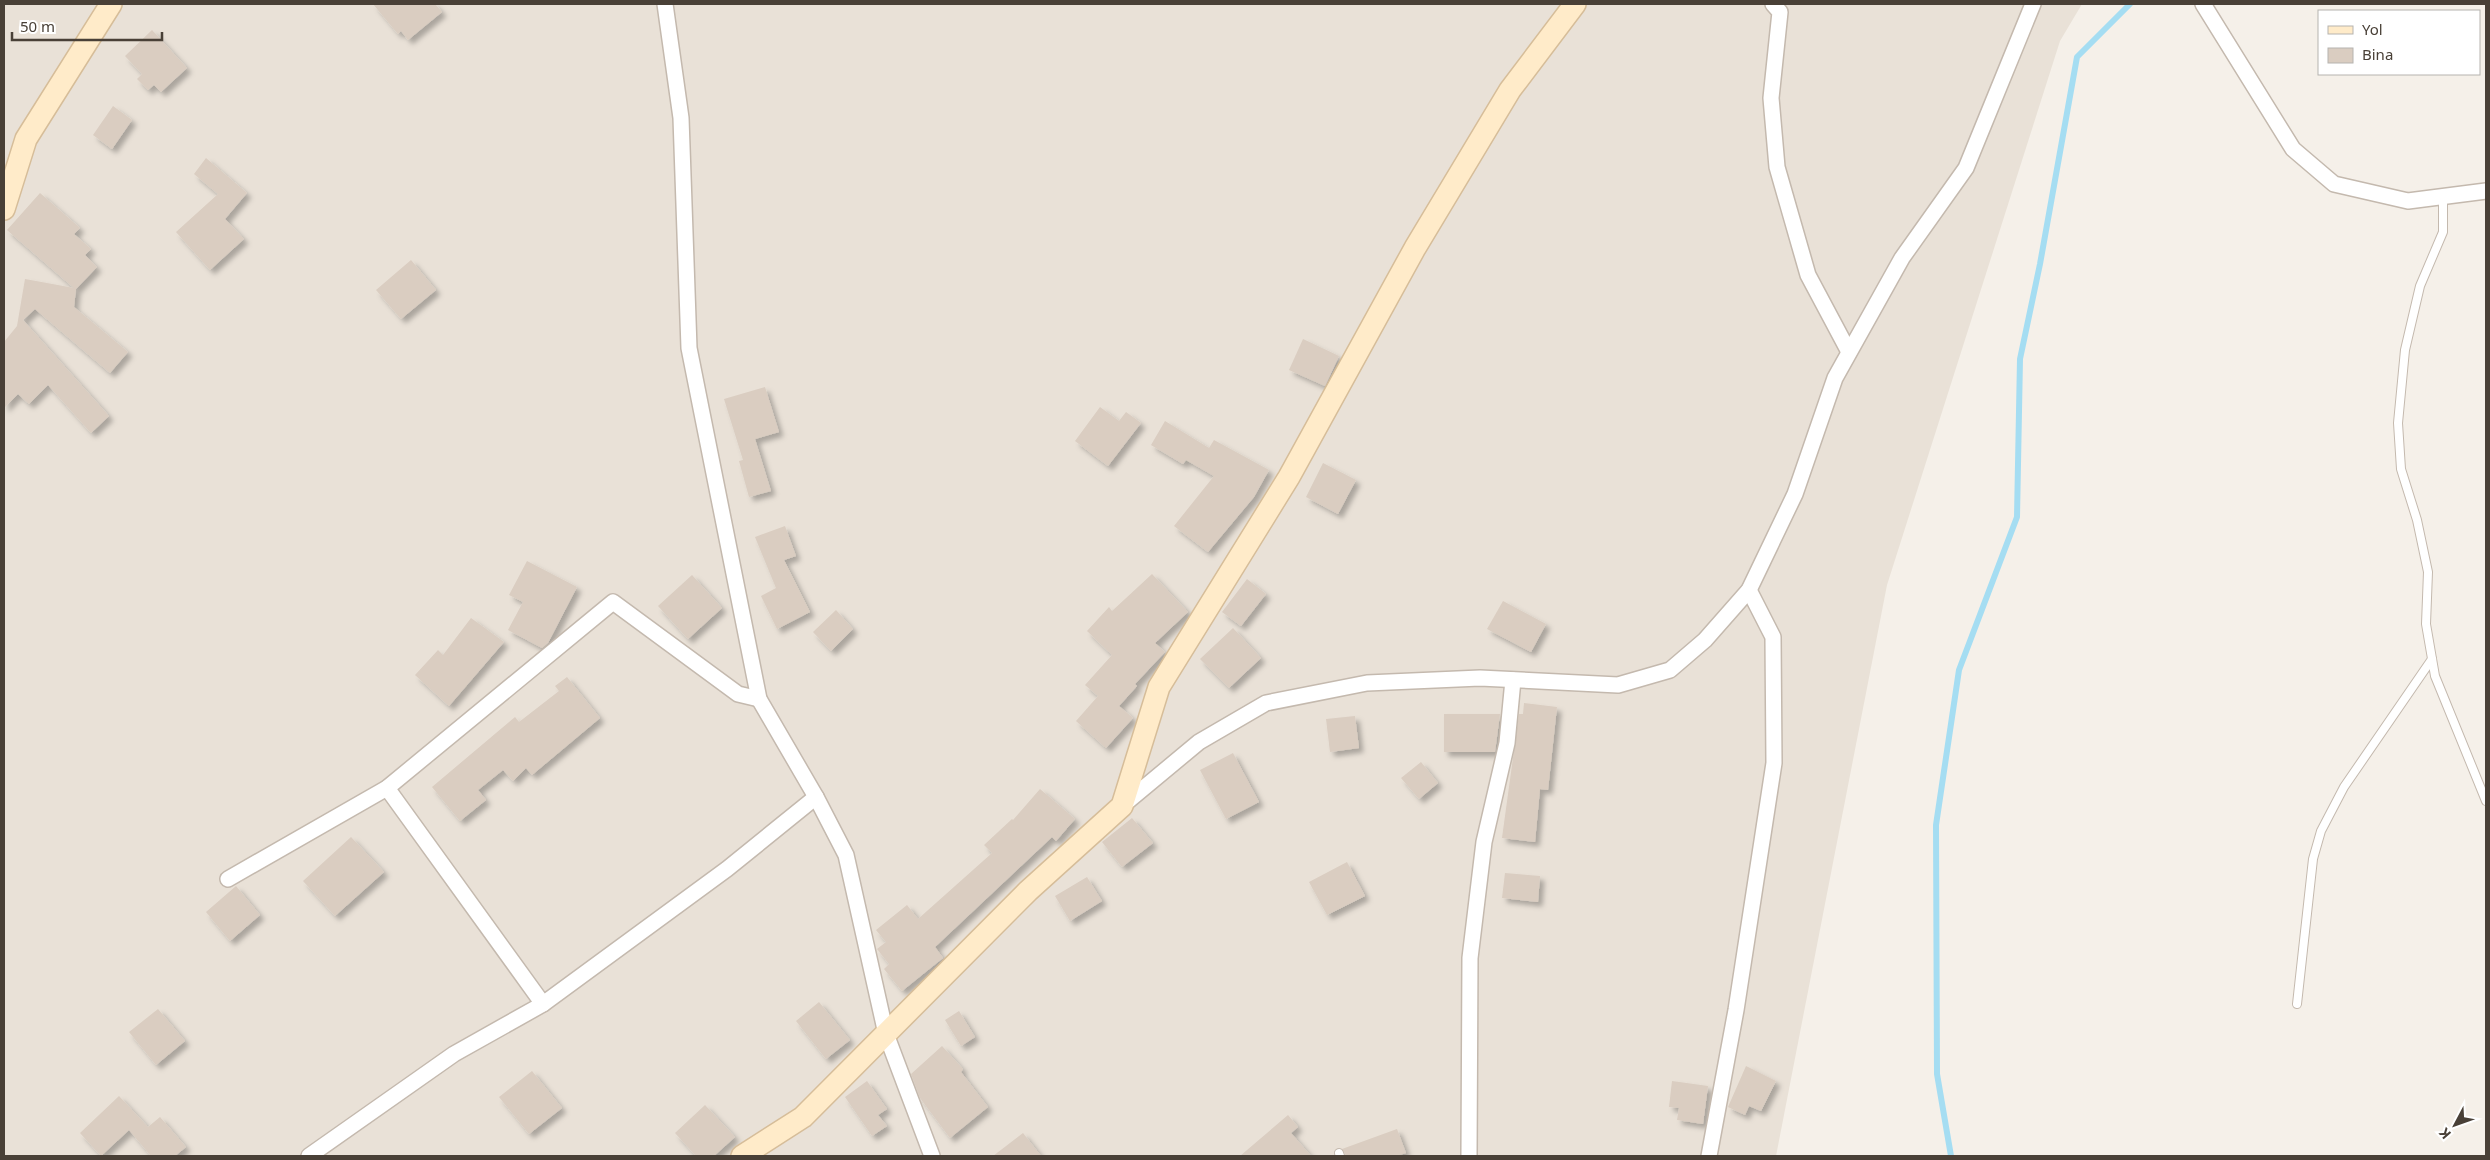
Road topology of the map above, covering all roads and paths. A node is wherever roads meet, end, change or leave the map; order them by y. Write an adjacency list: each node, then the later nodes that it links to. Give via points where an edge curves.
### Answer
1 (111, 4): 9 (street, via 26,139)
2 (665, 4): 14 (street, via 681,118 689,348)
3 (1575, 4): 18 (street, via 1510,90 1415,248 1289,477 1159,687)
4 (1773, 4): 10 (street, via 1780,12 1771,98 1777,167 1808,275)
5 (2033, 4): 10 (street, via 1966,168 1902,258)
6 (2203, 4): 8 (street, via 2293,149 2334,184 2408,201)
7 (2486, 191): 8 (street)
8 (2443, 197): 12 (lane, via 2443,232 2420,286 2405,350 2398,423 2401,469 2417,520 2428,572 2426,624)
9 (4, 209)
10 (1849, 352): 11 (street, via 1835,378 1795,494)
11 (1749, 590): 13 (street, via 1705,640 1670,670 1618,685); 27 (street, via 1773,637 1774,763 1736,1010)
12 (2432, 659): 17 (lane, via 2435,676); 21 (lane, via 2344,788 2321,831 2313,859)
13 (1513, 680): 18 (street, via 1480,678 1367,683 1266,703 1199,742); 26 (street, via 1506,743 1484,842 1470,958)
14 (759, 699): 15 (street, via 738,694 613,602); 16 (street)
15 (387, 788): 19 (street); 20 (street)
16 (816, 798): 20 (street, via 727,869); 22 (street, via 846,854)
17 (2486, 800)
18 (1122, 806): 22 (street, via 1028,891)
19 (228, 880)
20 (542, 1004): 23 (street, via 454,1054)
21 (2297, 1004)
22 (886, 1034): 24 (street, via 803,1117); 25 (street)
23 (309, 1156)
24 (742, 1156)
25 (932, 1156)
26 (1469, 1156)
27 (1709, 1156)

